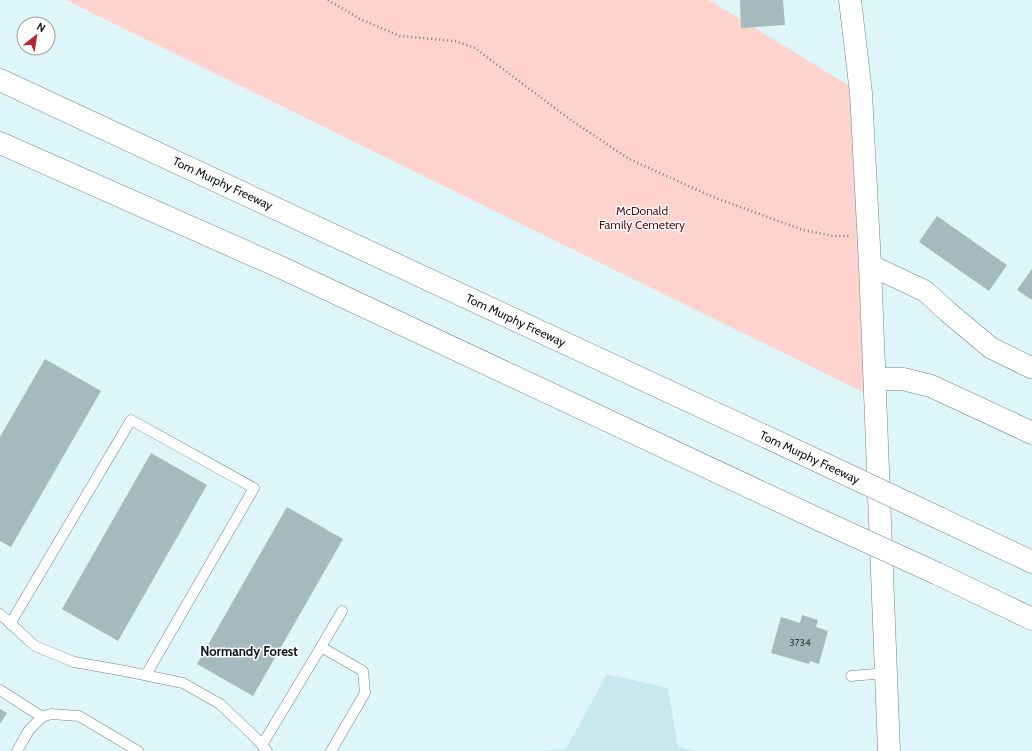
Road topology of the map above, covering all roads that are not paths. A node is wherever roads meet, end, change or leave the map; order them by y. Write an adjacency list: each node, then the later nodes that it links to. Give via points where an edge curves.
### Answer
1 (850, 0): 4 (main road, via 861,93)
2 (0, 80): 8 (main road, Tom Murphy Freeway, bridge)
3 (0, 143): 11 (main road, bridge, via 280,266)
4 (870, 265): 5 (street, via 925,291 992,348); 6 (main road)
5 (1032, 368)
6 (875, 379): 7 (main road, via 903,379 931,386); 14 (main road)
7 (1032, 433)
8 (1032, 562)
9 (342, 611): 13 (lane)
10 (0, 614): 12 (lane)
11 (1032, 619)
12 (10, 624): 15 (lane, via 35,646 74,662); 15 (lane, via 131,420 254,488)
13 (321, 647): 19 (lane); 22 (lane, via 363,671 365,693)
14 (886, 673): 16 (lane); 23 (main road)
15 (146, 676): 19 (lane, via 183,684 220,704)
16 (851, 676)
17 (0, 690): 18 (lane)
18 (42, 717): 20 (lane, via 29,730); 21 (lane, via 51,714 79,716)
19 (264, 748)
20 (16, 751)
21 (138, 751)
22 (330, 751)
23 (889, 751)

